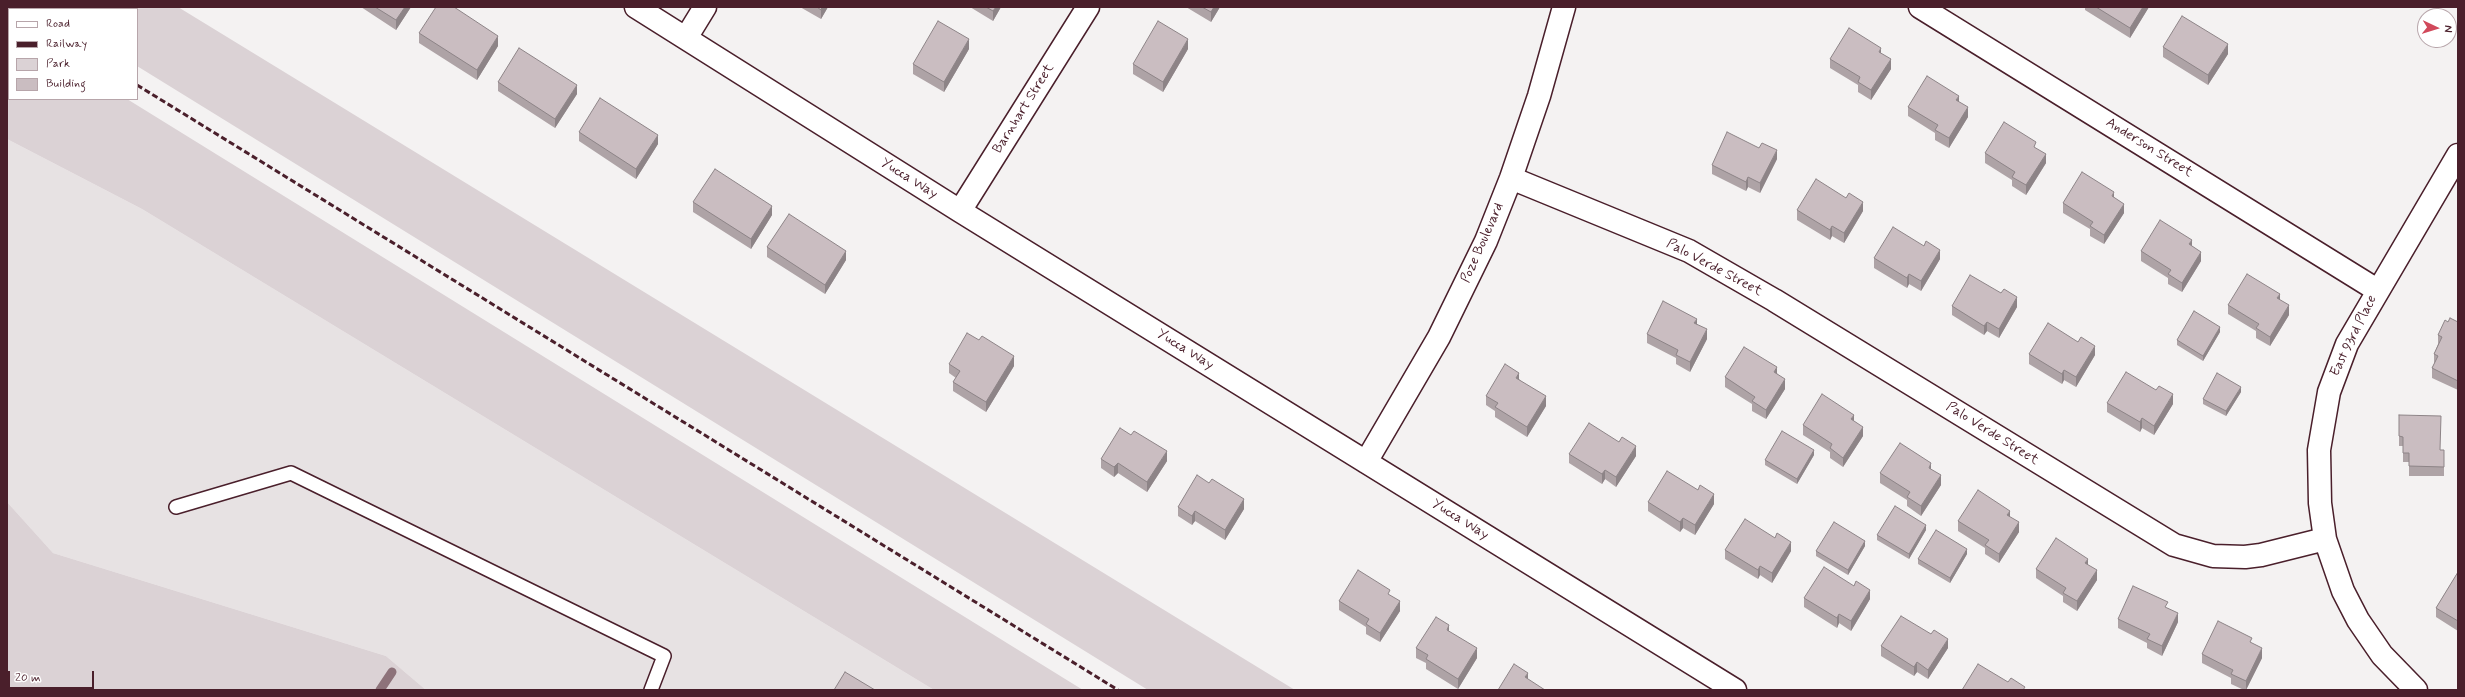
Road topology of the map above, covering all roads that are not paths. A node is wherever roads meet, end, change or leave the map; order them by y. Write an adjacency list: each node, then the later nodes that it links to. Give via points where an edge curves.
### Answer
1 (636, 7): 6 (street, Yucca Way)
2 (705, 7): 6 (street)
3 (1088, 7): 9 (street, Barnhart Street)
4 (1564, 7): 8 (street, Poze Boulevard, via 1539,96)
5 (1920, 7): 10 (street, Anderson Street)
6 (686, 38): 9 (street, Yucca Way)
7 (2458, 155): 10 (street, East 93rd Place, via 2440,189)
8 (1511, 178): 11 (street, Poze Boulevard, via 1486,241 1439,337); 13 (street, Palo Verde Street, via 1689,251 1774,300 2174,545 2214,556 2245,556 2261,555)
9 (960, 212): 11 (street, Yucca Way)
10 (2377, 290): 13 (street, East 93rd Place, via 2347,344 2329,392 2320,450 2320,503)
11 (1366, 462): 15 (street, Yucca Way)
12 (176, 507): 14 (lane, via 291,473 664,656)
13 (2325, 539): 16 (street, via 2343,591 2358,620 2382,655)
14 (651, 690)
15 (1736, 690)
16 (2416, 690)

